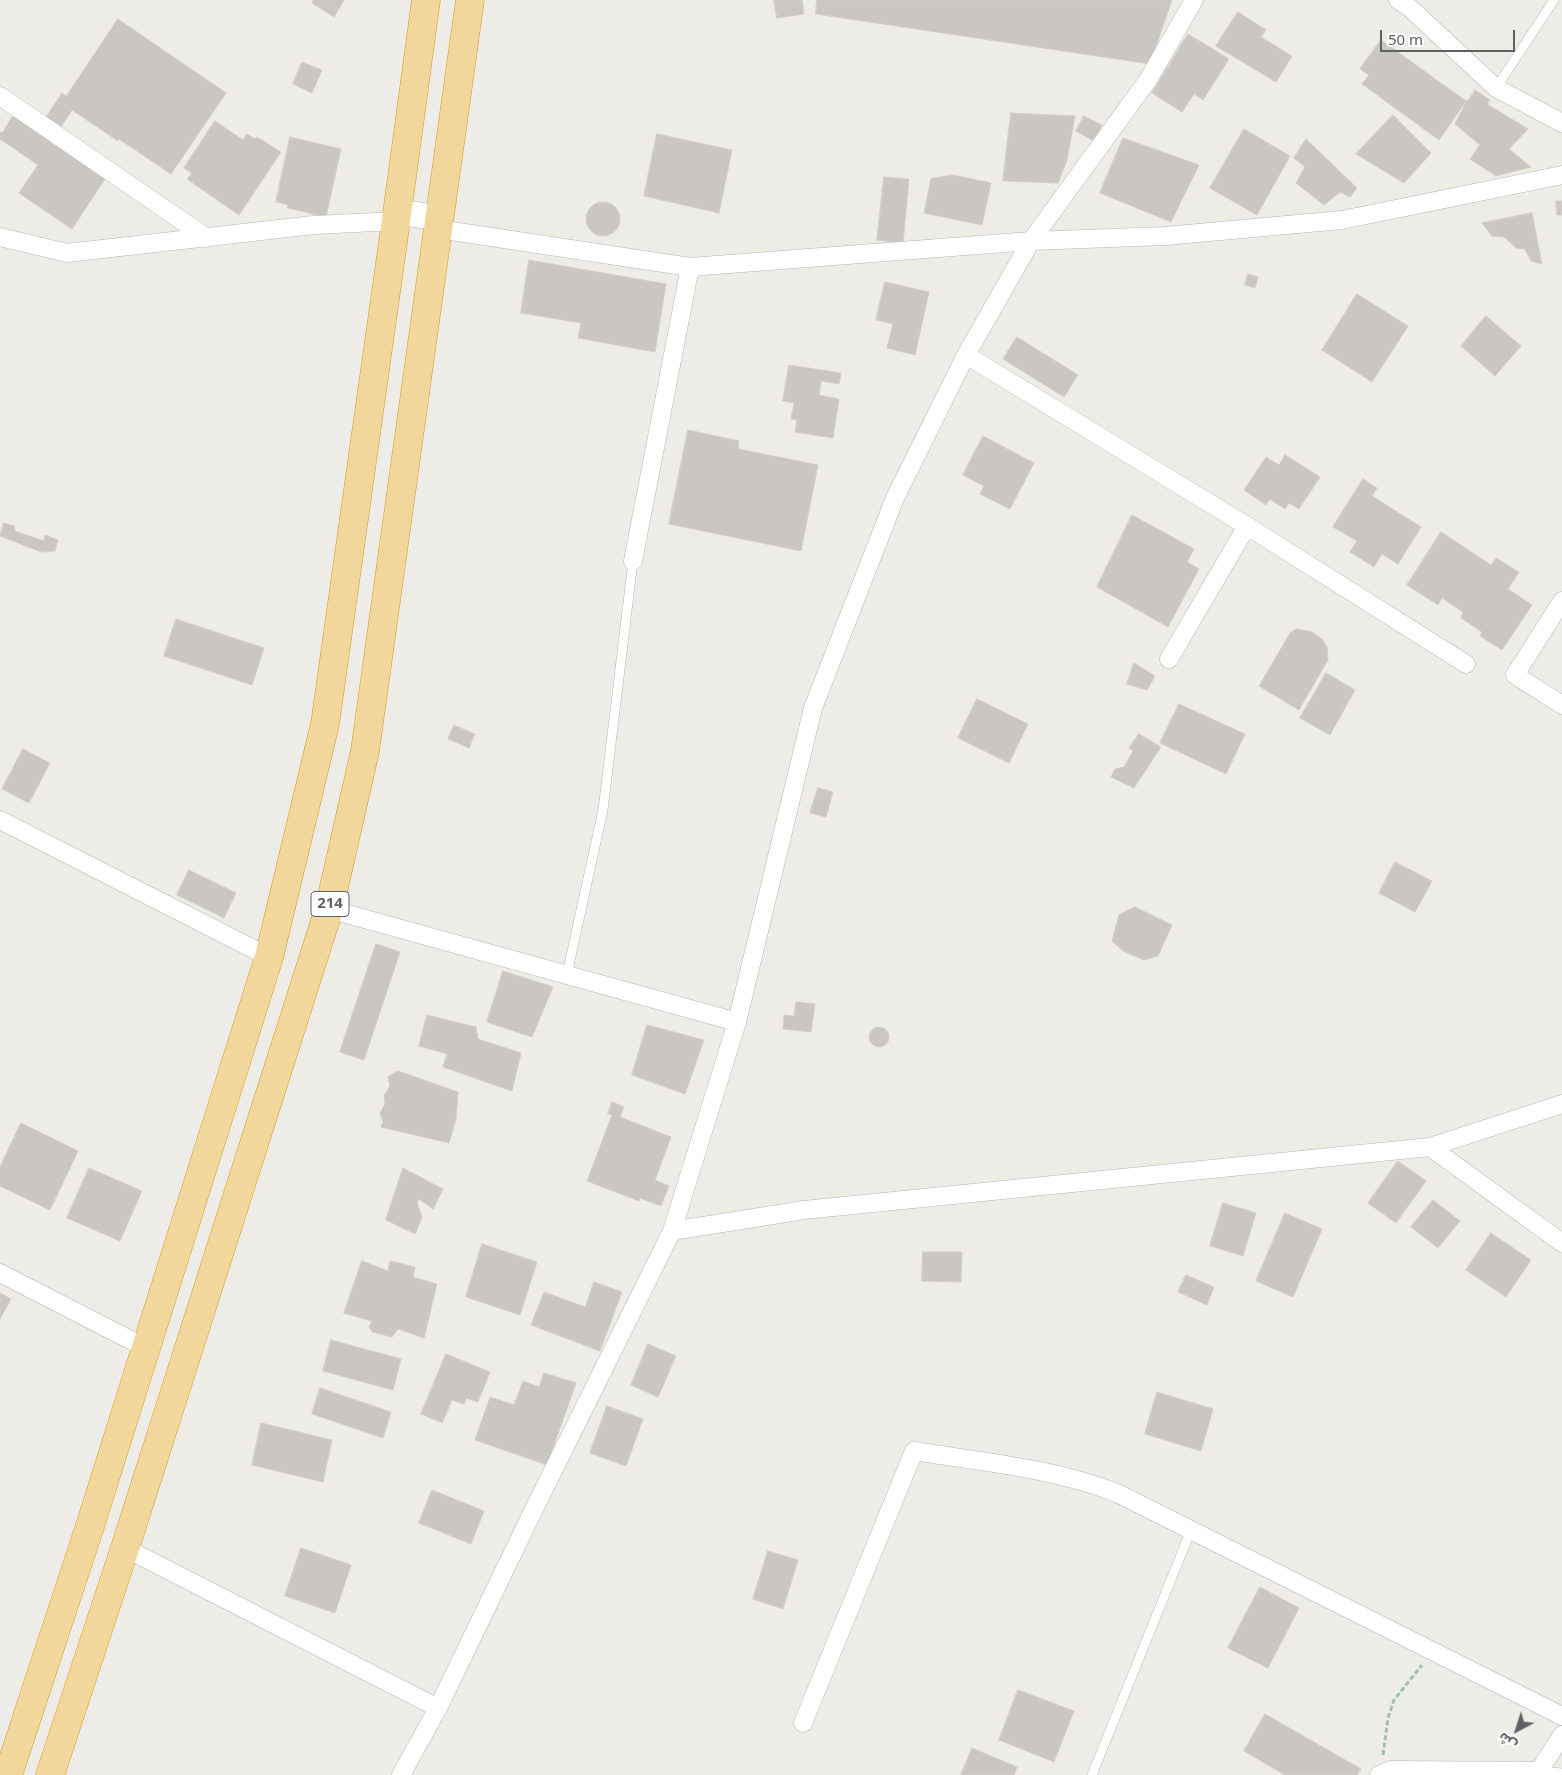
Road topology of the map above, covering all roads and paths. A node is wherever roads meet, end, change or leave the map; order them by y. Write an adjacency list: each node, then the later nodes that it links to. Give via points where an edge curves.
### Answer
1 (426, 0): 10 (highway)
2 (470, 0): 11 (highway, 214)
3 (1194, 0): 14 (street, via 1148,80)
4 (1398, 0): 6 (street)
5 (1554, 0): 6 (lane)
6 (1496, 88): 8 (street)
7 (0, 96): 13 (street)
8 (1562, 123)
9 (1562, 175): 14 (street, via 1342,220 1165,236)
10 (397, 216): 11 (street); 13 (street); 25 (highway, via 325,724)
11 (439, 223): 15 (street); 24 (highway, 214, via 365,751)
12 (0, 237): 13 (street, via 68,253)
13 (207, 238)
14 (1031, 241): 15 (street); 16 (street)
15 (690, 267): 18 (street)
16 (966, 355): 17 (street); 27 (street, via 895,498 813,708)
17 (1247, 526): 20 (street); 21 (street)
18 (633, 561): 26 (lane, via 603,810)
19 (1562, 600): 22 (street, via 1515,675)
20 (1169, 659)
21 (1466, 664)
22 (1562, 705)
23 (0, 820): 25 (street)
24 (329, 909): 26 (street); 35 (highway, 214)
25 (269, 957): 33 (highway)
26 (567, 974): 27 (street)
27 (737, 1022): 30 (street)
28 (1562, 1104): 29 (street)
29 (1430, 1147): 30 (street, via 804,1210); 31 (street)
30 (672, 1230): 37 (street)
31 (1562, 1243)
32 (0, 1273): 33 (street)
33 (146, 1348): 43 (highway)
34 (1191, 1530): 36 (street); 39 (street, via 1090,1483 914,1451); 46 (lane)
35 (125, 1548): 37 (street); 44 (highway, 214)
36 (1434, 1651): 38 (street); 47 (path, via 1394,1700)
37 (438, 1708): 45 (street)
38 (1562, 1716)
39 (803, 1723)
40 (1562, 1735): 41 (street)
41 (1539, 1771): 42 (lane); 47 (street, via 1391,1770)
42 (1562, 1773)
43 (8, 1775)
44 (50, 1775)
45 (401, 1775)
46 (1092, 1775)
47 (1379, 1775)

